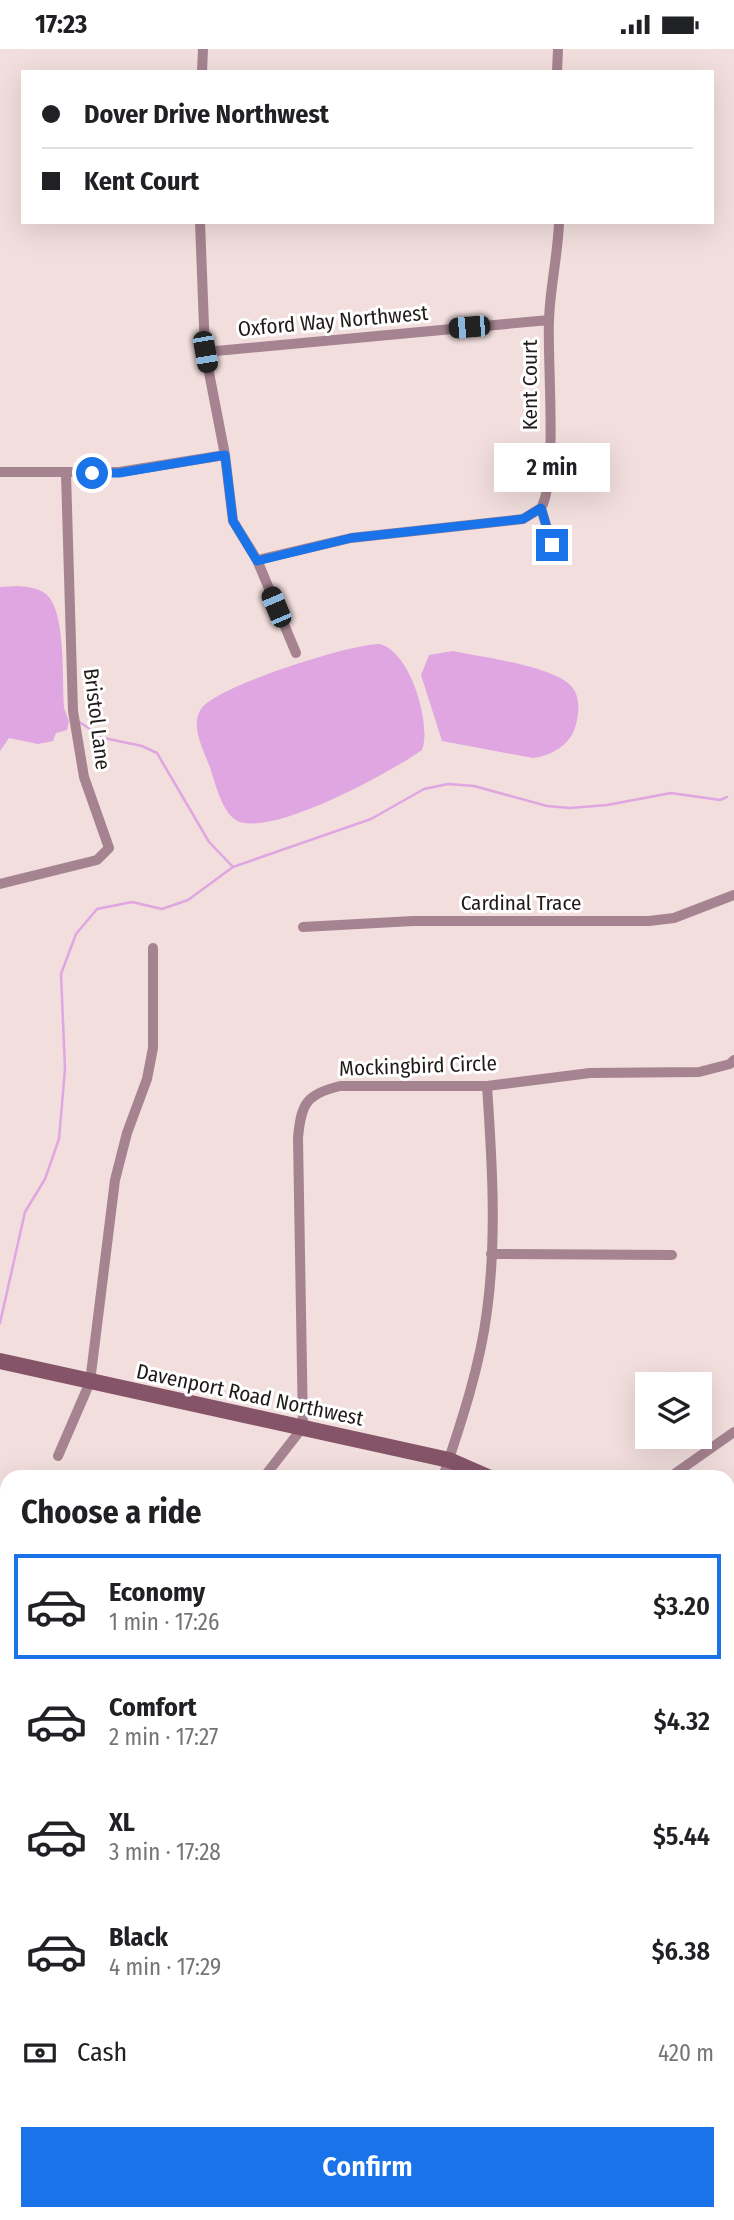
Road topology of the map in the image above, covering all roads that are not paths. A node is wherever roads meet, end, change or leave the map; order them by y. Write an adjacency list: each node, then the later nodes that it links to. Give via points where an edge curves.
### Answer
1 (203, 49): 3 (street)
2 (558, 49): 4 (street)
3 (202, 70)
4 (557, 70)
5 (200, 224): 8 (street)
6 (559, 224): 7 (street, Kent Court)
7 (549, 320): 8 (street, Oxford Way Northwest); 12 (street, Kent Court, via 549,466)
8 (205, 352): 9 (street)
9 (225, 455): 11 (street, via 119,473); 14 (street, via 233,521)
10 (0, 472): 11 (street)
11 (66, 474): 16 (street, Bristol Lane, via 73,711 83,777 109,849 97,860)
12 (541, 508): 13 (street, Kent Court); 14 (street, via 523,519 364,536)
13 (552, 545)
14 (257, 561): 15 (street)
15 (296, 653)
16 (0, 884)
17 (734, 895): 18 (street, Cardinal Trace, via 674,918 649,921 412,921)
18 (303, 927)
19 (153, 948): 25 (street, via 153,1048 115,1180)
20 (734, 1060): 21 (street, Mockingbird Circle, via 699,1072 590,1073)
21 (487, 1086): 22 (street); 26 (street, Mockingbird Circle, via 340,1086 318,1091 300,1111)
22 (491, 1254): 23 (street); 29 (street, via 483,1338)
23 (672, 1255)
24 (0, 1360): 25 (street, Davenport Road Northwest)
25 (90, 1382): 26 (street, Davenport Road Northwest); 28 (street)
26 (303, 1427): 29 (street, Davenport Road Northwest); 30 (street)
27 (734, 1432): 33 (street)
28 (58, 1456)
29 (449, 1460): 31 (street); 32 (street, Davenport Road Northwest)
30 (269, 1470)
31 (445, 1470)
32 (472, 1470)
33 (680, 1470)

